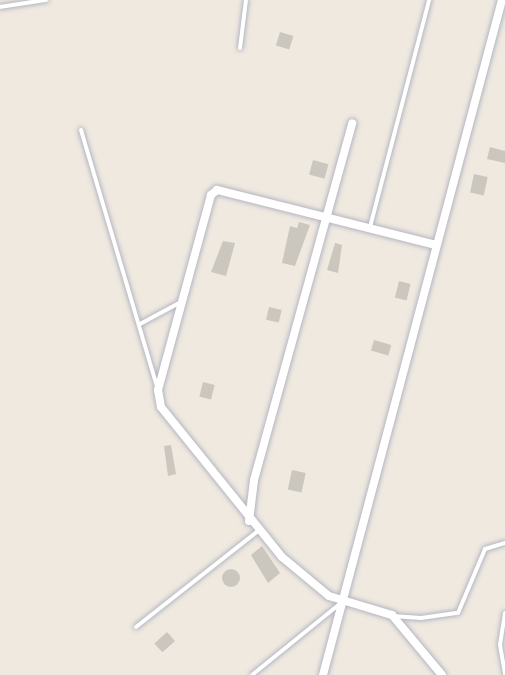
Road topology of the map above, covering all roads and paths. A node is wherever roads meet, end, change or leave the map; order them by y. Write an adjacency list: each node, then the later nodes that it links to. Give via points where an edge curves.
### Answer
1 (46, 0): 5 (lane)
2 (246, 0): 6 (lane)
3 (429, 0): 10 (lane)
4 (502, 0): 11 (street)
5 (0, 7)
6 (240, 48)
7 (352, 123): 9 (street)
8 (81, 130): 13 (lane)
9 (326, 215): 10 (street); 12 (street, via 217,190 211,195); 15 (street, via 254,480)
10 (370, 227): 11 (street)
11 (436, 245): 18 (street)
12 (182, 301): 13 (lane); 14 (street)
13 (140, 324): 14 (lane)
14 (158, 390): 15 (street, via 161,407)
15 (249, 521): 16 (street)
16 (258, 531): 18 (street, via 301,574); 21 (lane)
17 (505, 543): 20 (lane, via 485,549 458,613 421,618)
18 (342, 602): 20 (street); 23 (lane); 24 (street)
19 (505, 613): 22 (lane, via 500,645)
20 (392, 615): 25 (street)
21 (136, 627)
22 (505, 674)
23 (252, 675)
24 (323, 675)
25 (442, 675)

